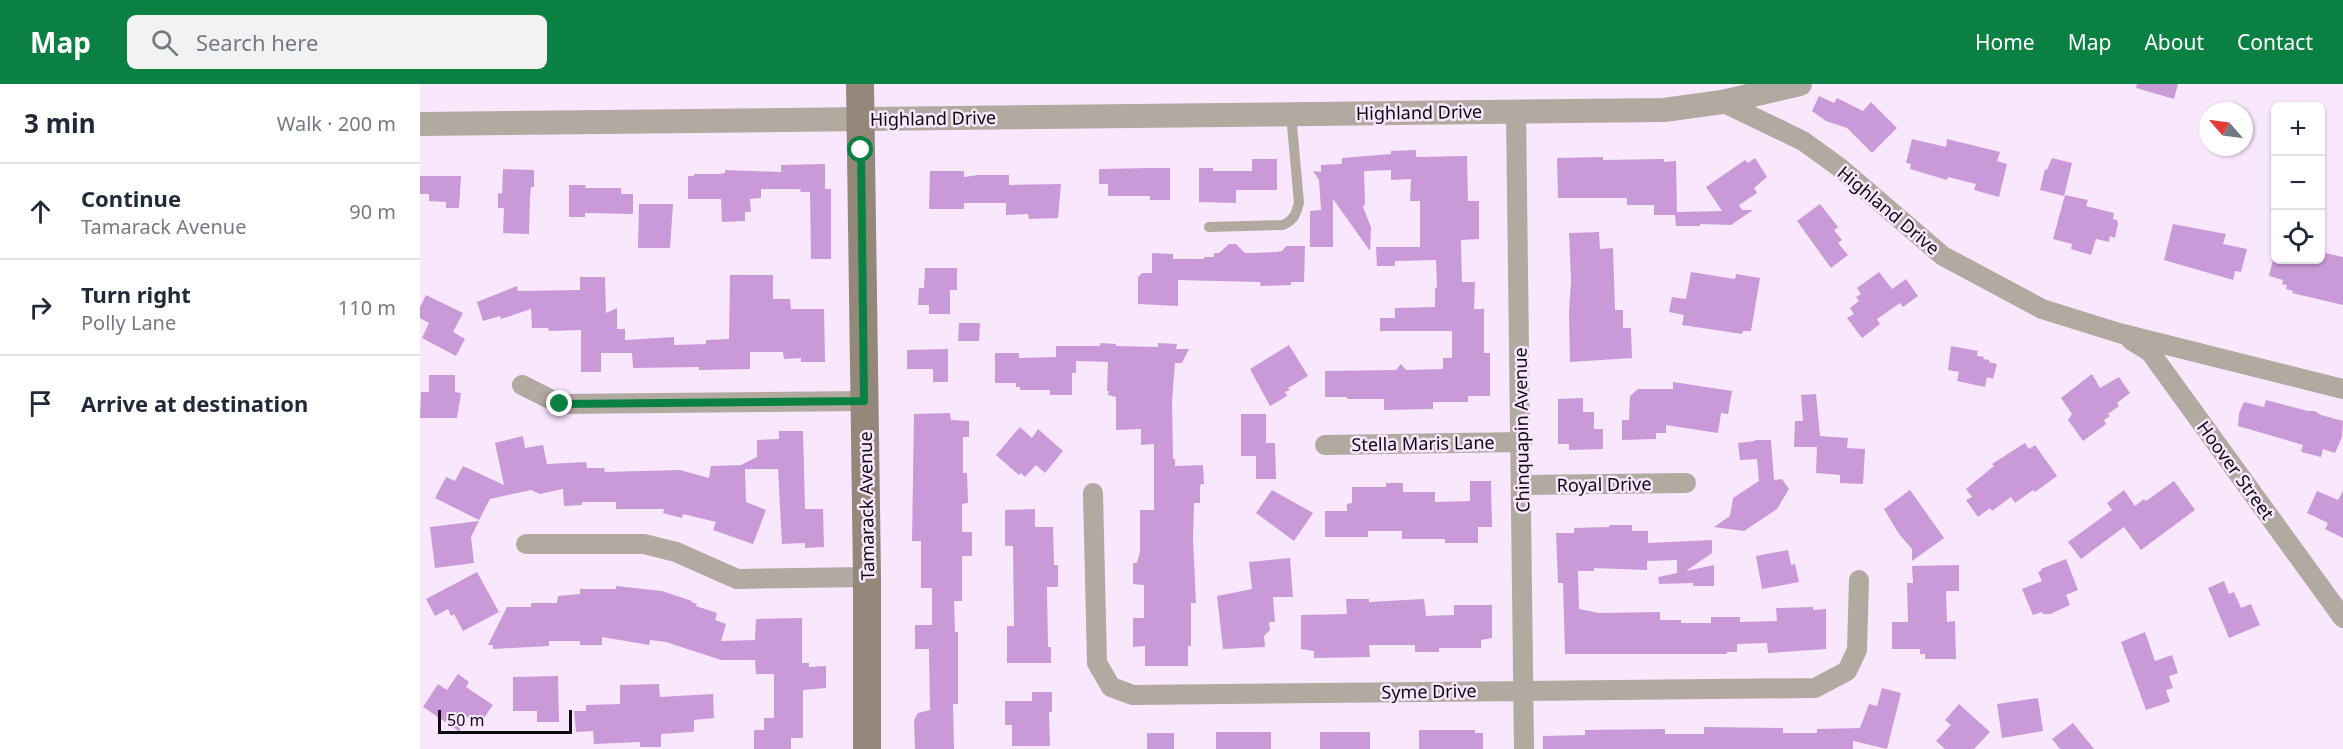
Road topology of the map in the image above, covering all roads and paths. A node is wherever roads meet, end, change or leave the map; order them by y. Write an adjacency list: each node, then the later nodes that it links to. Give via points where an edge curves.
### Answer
1 (860, 84): 6 (main road, Tamarack Avenue)
2 (1800, 84): 3 (street)
3 (1722, 102): 4 (street, Highland Drive, via 1664,110); 9 (street, Highland Drive, via 1803,141 1943,256 2042,309)
4 (1516, 111): 5 (street, Highland Drive); 13 (street, Chinquapin Avenue)
5 (1291, 114): 6 (street, Highland Drive); 8 (lane, via 1299,203 1296,214 1283,225)
6 (861, 119): 7 (street, Highland Drive); 12 (main road, Tamarack Avenue)
7 (420, 124)
8 (1209, 227)
9 (2119, 333): 11 (street, Highland Drive); 21 (street, Hoover Street, via 2150,351)
10 (522, 385): 12 (street, via 560,404)
11 (2343, 389)
12 (864, 401): 19 (main road, Tamarack Avenue)
13 (1522, 442): 14 (street, Stella Maris Lane); 16 (street, Chinquapin Avenue)
14 (1325, 445)
15 (1686, 483): 16 (street, Royal Drive)
16 (1522, 485): 22 (street, Chinquapin Avenue)
17 (1093, 493): 22 (street, Syme Drive, via 1097,663 1111,687 1133,695)
18 (526, 544): 19 (street, via 644,544 676,552 737,579)
19 (867, 577): 23 (main road, Tamarack Avenue)
20 (1859, 580): 22 (street, Syme Drive, via 1857,650 1847,671 1815,688)
21 (2343, 618)
22 (1524, 690): 24 (street, Chinquapin Avenue)
23 (867, 749)
24 (1524, 749)

